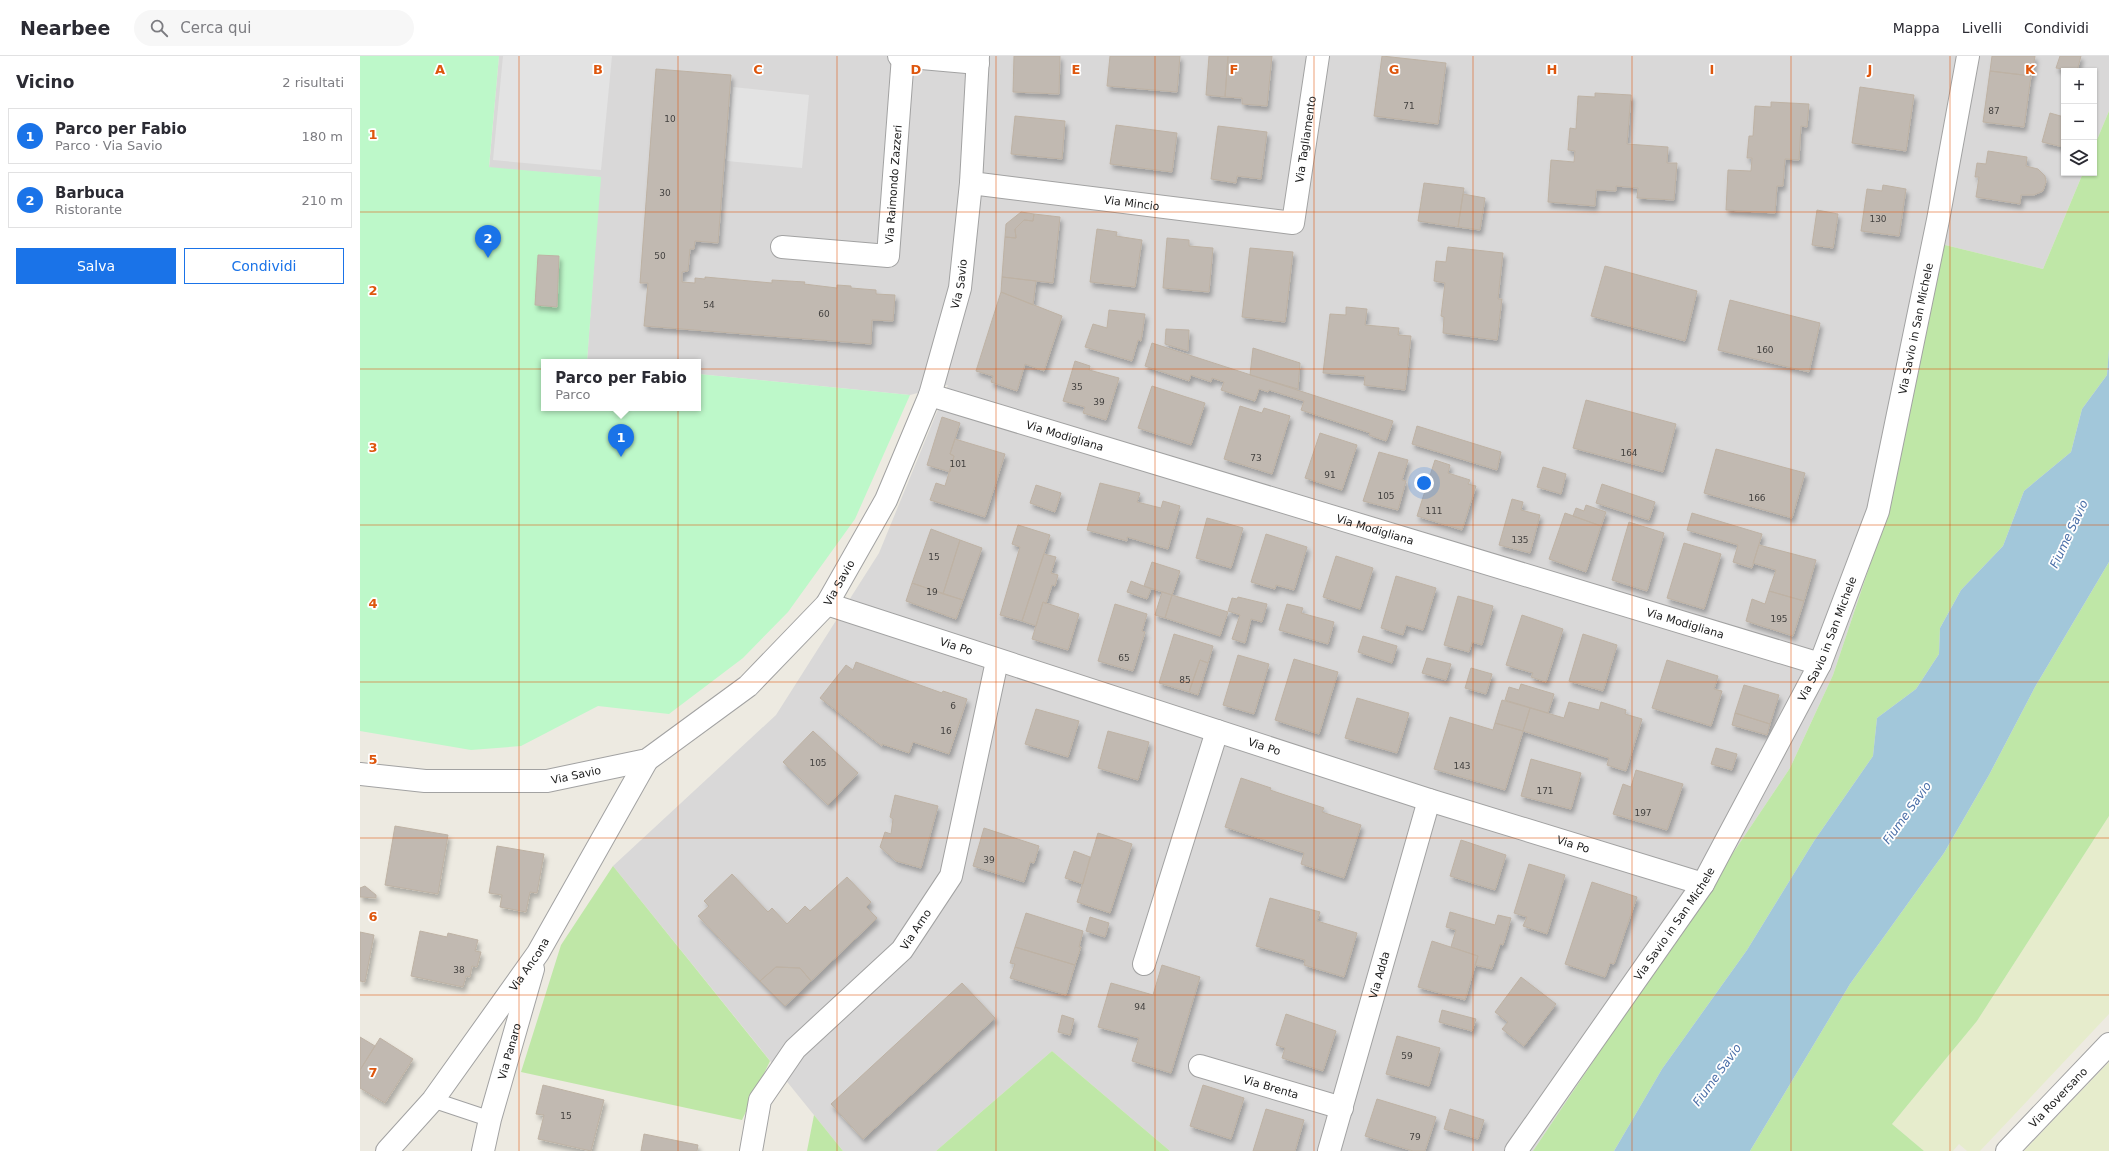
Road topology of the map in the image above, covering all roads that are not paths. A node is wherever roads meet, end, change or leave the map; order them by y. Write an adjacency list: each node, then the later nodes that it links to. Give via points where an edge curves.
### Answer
1 (899, 56): 2 (street)
2 (903, 56): 5 (street); 8 (street, Via Raimondo Zazzeri, via 888,256)
3 (1318, 56): 7 (street, Via Tagliamento)
4 (1968, 56): 12 (street, Via Savio in San Michele, via 1938,220 1878,511)
5 (978, 60): 6 (street, Via Savio)
6 (971, 183): 7 (street, Via Mincio); 9 (street, Via Savio, via 960,288)
7 (1293, 223)
8 (782, 247)
9 (930, 395): 10 (street, Via Savio, via 886,500); 12 (street, Via Modigliana)
10 (827, 604): 11 (street, Via Po); 14 (street, Via Savio, via 748,686)
11 (997, 660): 13 (street, Via Po); 27 (street, Via Arno, via 951,876 902,950 795,1049 760,1100)
12 (1820, 664): 17 (street, Via Savio in San Michele)
13 (1217, 732): 16 (street, Via Po); 19 (street)
14 (647, 760): 15 (street, Via Savio, via 547,781 425,781); 18 (street, Via Ancona)
15 (360, 774)
16 (1429, 800): 17 (street, Via Po); 23 (street, Via Adda)
17 (1703, 884): 29 (street, Via Savio in San Michele)
18 (538, 953): 22 (street, Via Ancona); 24 (street, Via Panaro)
19 (1144, 964)
20 (2109, 1044): 30 (street, Via Roversano)
21 (1200, 1066): 23 (street, Via Brenta)
22 (434, 1100): 24 (lane); 25 (street, Via Ancona)
23 (1342, 1108): 28 (street, Via Adda)
24 (490, 1119): 26 (street, Via Panaro)
25 (387, 1151)
26 (483, 1151)
27 (751, 1151)
28 (1329, 1151)
29 (1516, 1151)
30 (2007, 1151)

